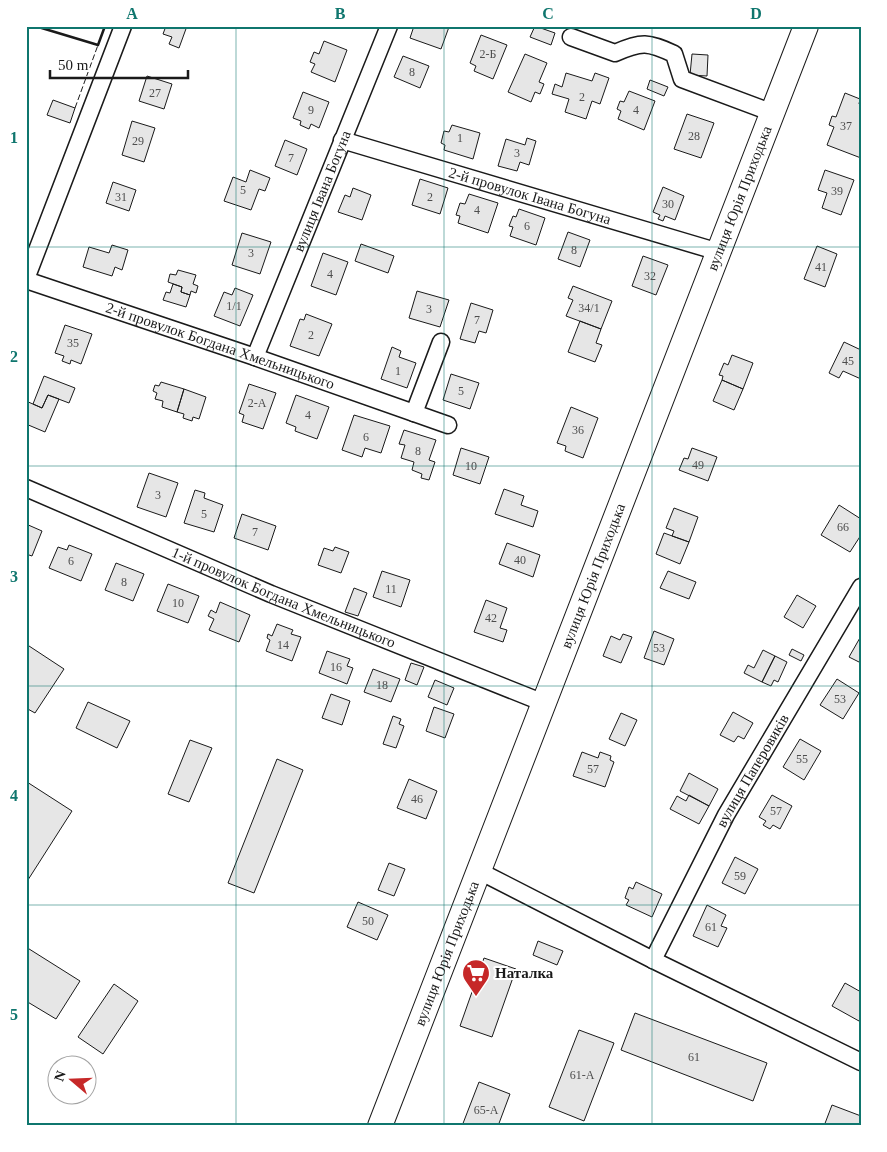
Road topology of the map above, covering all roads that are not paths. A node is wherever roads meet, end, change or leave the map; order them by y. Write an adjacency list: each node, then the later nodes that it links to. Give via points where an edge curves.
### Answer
1 (123, 26): 8 (street)
2 (388, 26): 6 (street, вулиця Івана Богуна)
3 (806, 26): 5 (street, вулиця Юрія Приходька)
4 (571, 37): 5 (street, via 615,53 633,45 654,44 674,54 682,79)
5 (773, 113): 7 (street, вулиця Юрія Приходька)
6 (342, 140): 7 (street, 2-й провулок Івана Богуна); 10 (street, вулиця Івана Богуна)
7 (719, 252): 15 (street, вулиця Юрія Приходька)
8 (26, 280): 10 (street, 2-й провулок Богдана Хмельницького)
9 (442, 342): 11 (street)
10 (255, 356): 11 (street, 2-й провулок Богдана Хмельницького)
11 (414, 413): 12 (street, 2-й провулок Богдана Хмельницького)
12 (448, 425)
13 (26, 488): 15 (street, 1-й провулок Богдана Хмельницького, via 271,594)
14 (861, 587): 17 (street, вулиця Паперовиків, via 726,816)
15 (544, 703): 16 (street, вулиця Юрія Приходька)
16 (478, 871): 17 (street); 19 (street, вулиця Юрія Приходька)
17 (653, 960): 18 (street)
18 (861, 1062)
19 (380, 1126)

